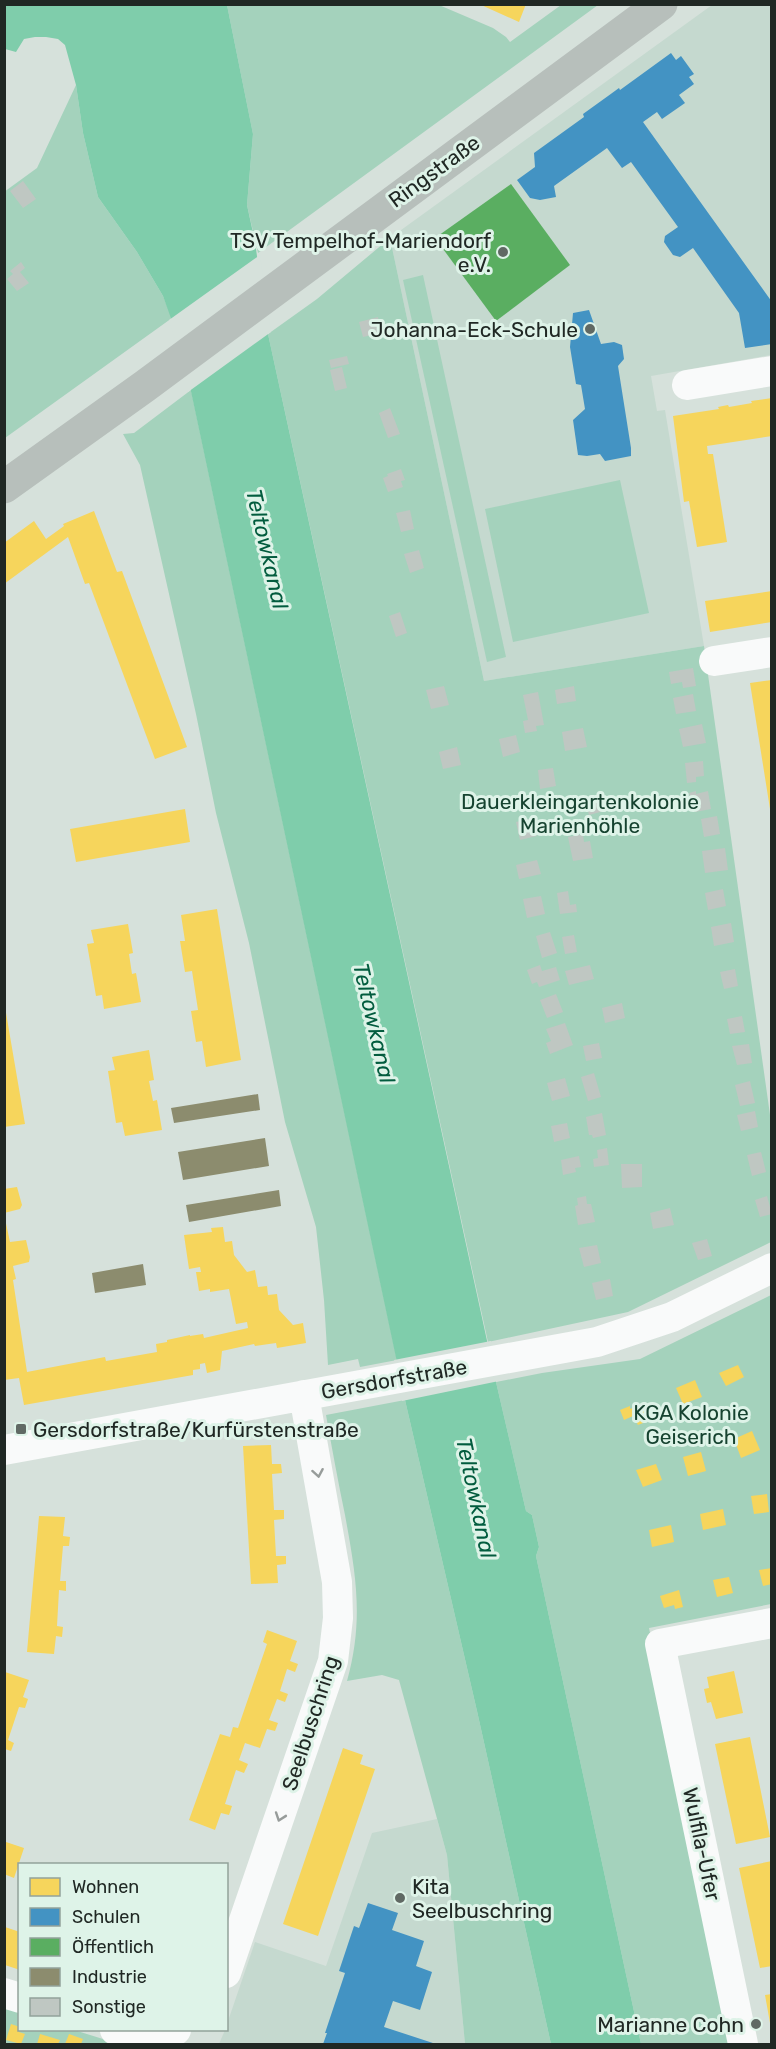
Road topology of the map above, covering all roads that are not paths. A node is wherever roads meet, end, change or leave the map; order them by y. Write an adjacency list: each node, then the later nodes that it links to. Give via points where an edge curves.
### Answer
1 (661, 4): 4 (main road, Ringstraße)
2 (771, 371): 3 (street)
3 (687, 385)
4 (4, 487)
5 (771, 652): 6 (street)
6 (714, 661)
7 (771, 1268): 8 (street, Gersdorfstraße, via 672,1317 597,1342)
8 (304, 1395): 9 (street, Gersdorfstraße); 11 (street, Seelbuschring, one-way to 11, via 337,1582 333,1660)
9 (4, 1450)
10 (771, 1623): 14 (street, Wulfila-Ufer, via 660,1644)
11 (228, 1967)
12 (118, 2031): 13 (street, via 154,2036)
13 (172, 2031)
14 (743, 2044)

